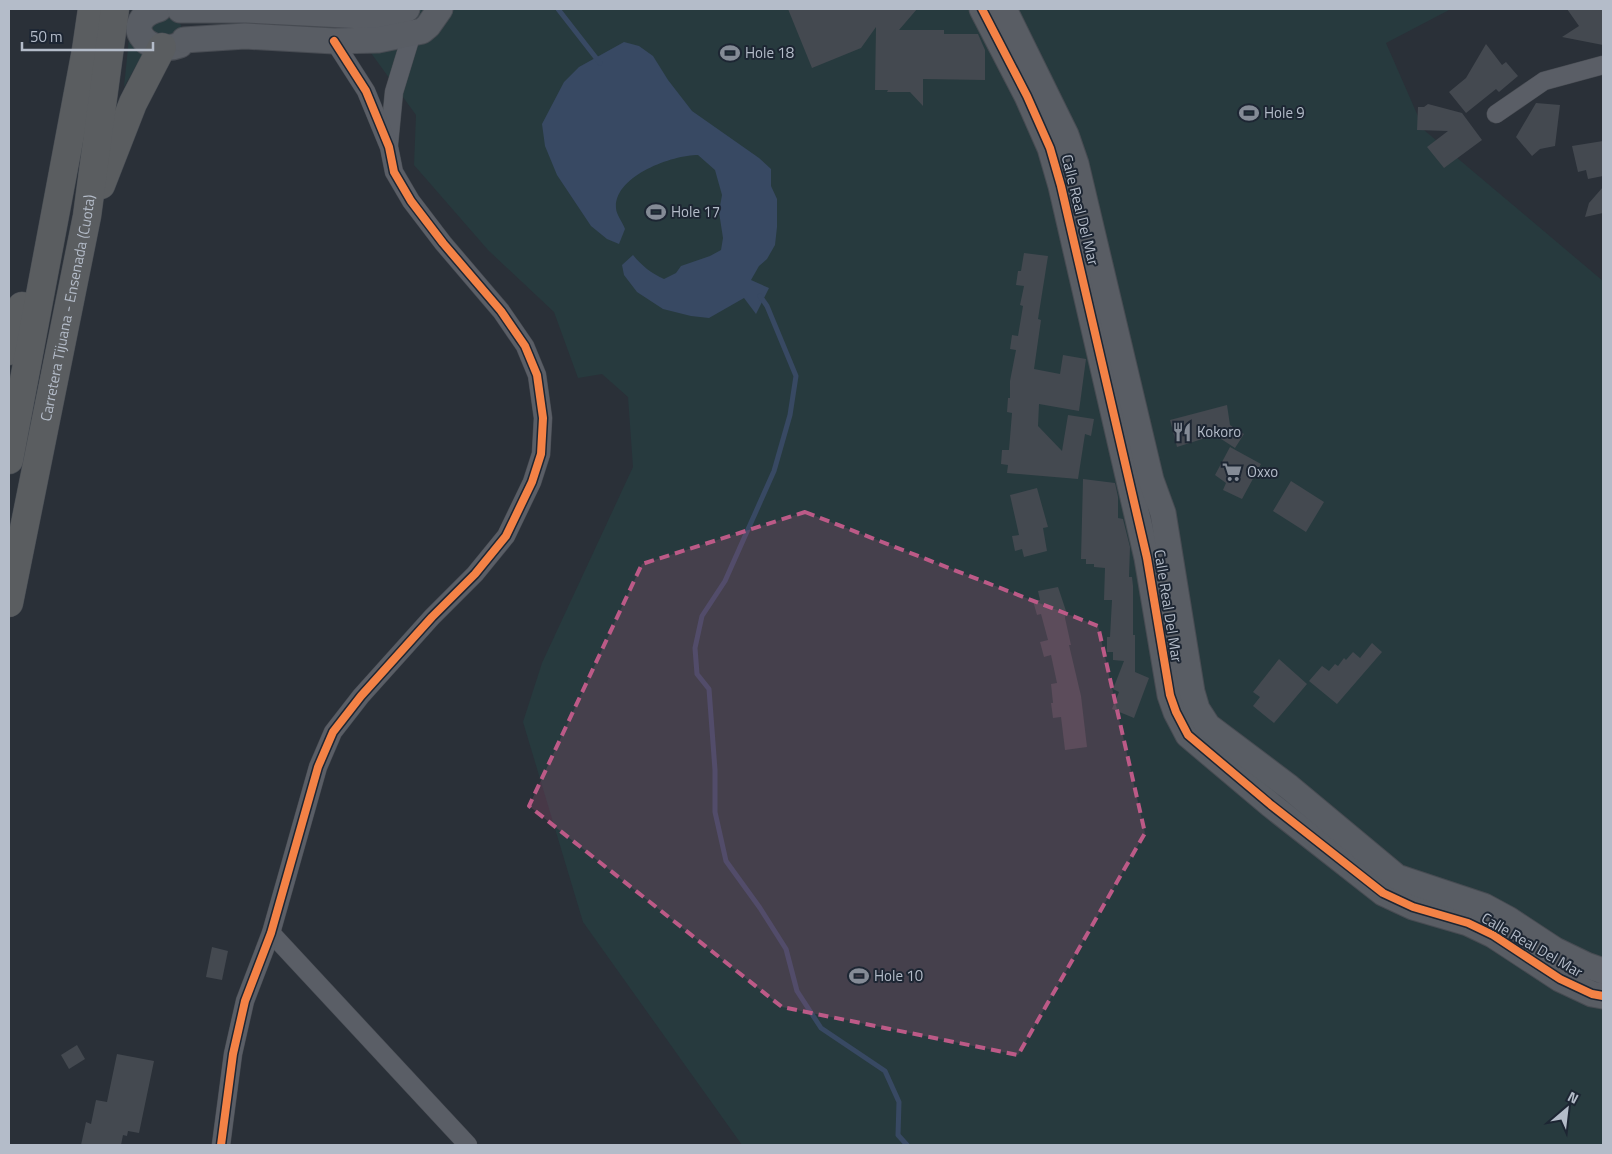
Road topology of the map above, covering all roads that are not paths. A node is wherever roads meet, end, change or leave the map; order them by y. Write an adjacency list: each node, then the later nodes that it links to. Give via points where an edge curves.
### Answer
1 (92, 9): 17 (highway, Carretera Tijuana - Ensenada (Cuota))
2 (115, 9): 16 (highway, Carretera Tijuana - Ensenada (Cuota))
3 (171, 9): 4 (street, via 384,17); 10 (street, via 187,17 189,22 189,31); 10 (street, via 153,11 139,28 143,41)
4 (407, 9)
5 (440, 9): 8 (street, via 428,26)
6 (982, 9): 20 (street, Calle Real Del Mar, via 1050,148)
7 (1004, 9): 20 (street, Calle Real Del Mar, via 1066,135 1076,164 1151,480 1163,513)
8 (412, 33): 9 (street, via 378,40); 13 (street)
9 (334, 41): 10 (street, via 245,36); 12 (street)
10 (173, 43): 16 (highway, via 133,103)
11 (1603, 65): 14 (street, via 1544,82)
12 (366, 91): 13 (street, via 375,94); 15 (street)
13 (394, 92): 15 (street)
14 (1496, 114)
15 (389, 147): 24 (street, via 394,172 411,201 501,311 525,346 537,375 543,418 541,454 532,482 506,536 475,574 361,696 333,732 318,768)
16 (87, 216): 21 (highway, Carretera Tijuana - Ensenada (Cuota))
17 (52, 230): 18 (highway, via 29,277); 19 (highway, Carretera Tijuana - Ensenada (Cuota))
18 (9, 351)
19 (9, 460)
20 (1159, 555): 22 (street, Calle Real Del Mar, via 1197,709 1208,726); 23 (street, Calle Real Del Mar, via 1167,682 1176,712 1188,736)
21 (9, 603)
22 (1289, 787): 23 (street); 25 (street, Calle Real Del Mar, via 1397,877 1484,906 1555,950)
23 (1271, 805): 26 (street, Calle Real Del Mar, via 1383,893 1413,908 1476,927 1560,979)
24 (271, 933): 27 (street, via 245,1002 233,1054); 28 (street)
25 (1603, 970)
26 (1603, 996)
27 (220, 1145)
28 (468, 1145)

